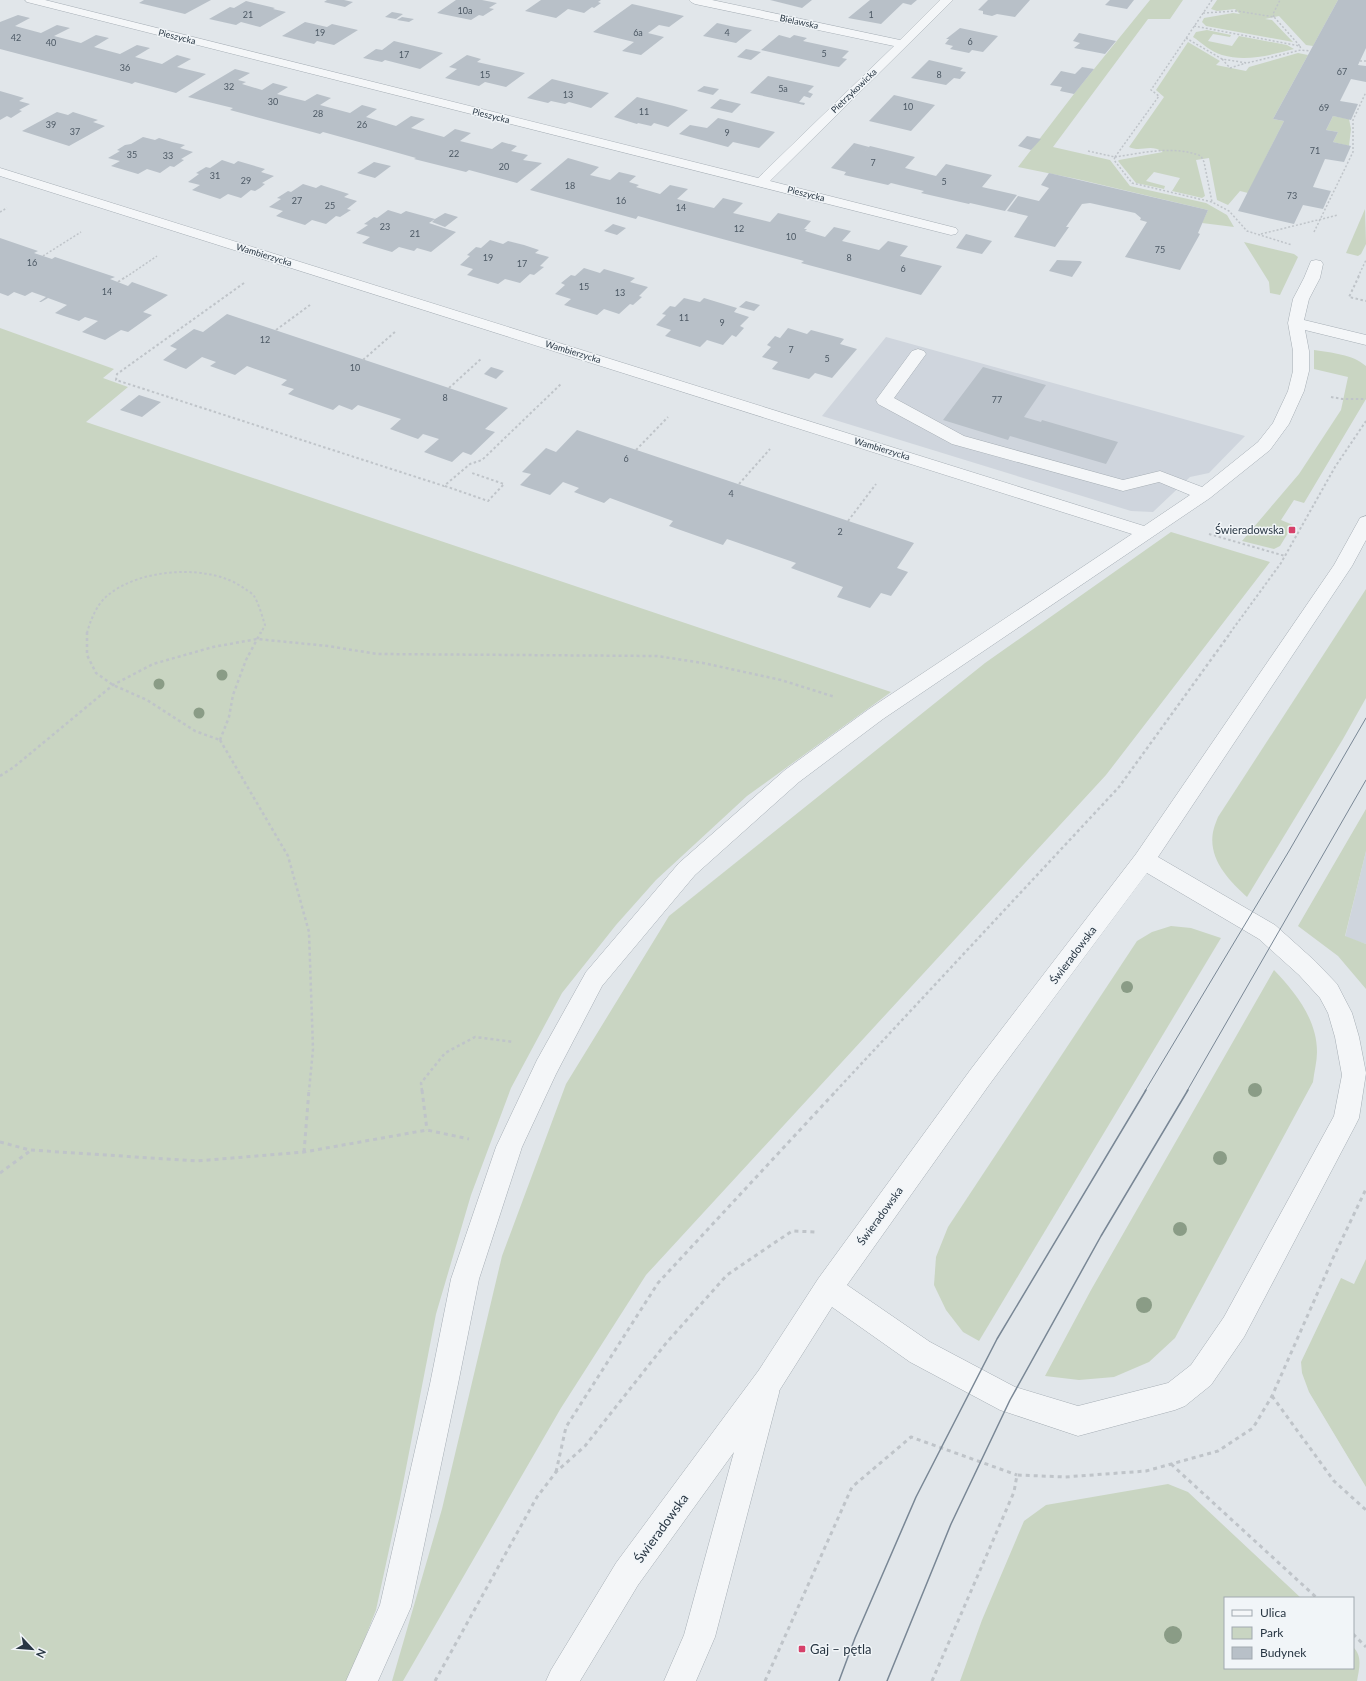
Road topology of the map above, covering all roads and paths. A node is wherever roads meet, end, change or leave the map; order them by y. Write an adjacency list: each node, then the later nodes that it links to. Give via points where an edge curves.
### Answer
1 (31, 0): 21 (street, Pieszycka)
2 (695, 0): 10 (street, Bielawska)
3 (947, 0): 10 (street, Pietrzykowicka)
4 (1212, 0): 6 (path)
5 (1280, 0): 7 (path)
6 (1203, 14): 7 (path, via 1237,11); 8 (path)
7 (1274, 17): 11 (path)
8 (1194, 26): 9 (path); 11 (path)
9 (1186, 38): 14 (path); 19 (path, via 1151,90 1159,96)
10 (903, 44): 21 (street, Pietrzykowicka)
11 (1300, 46): 12 (path)
12 (1301, 50): 13 (path); 17 (path)
13 (1310, 51)
14 (1222, 59): 17 (path); 17 (path, via 1230,68)
15 (1360, 61): 16 (path)
16 (1366, 61)
17 (1247, 63)
18 (1088, 151): 19 (path)
19 (1115, 157): 22 (path, via 1114,160 1132,183); 22 (path, via 1159,150 1201,156)
20 (0, 172): 56 (street, Wambierzycka)
21 (760, 182): 25 (street, Pieszycka)
22 (1212, 202): 26 (path, via 1229,211 1247,231)
23 (1338, 215): 26 (path)
24 (84, 230): 29 (path)
25 (951, 231)
26 (1260, 234): 27 (path)
27 (1298, 247)
28 (160, 254): 32 (path)
29 (43, 256)
30 (1366, 260): 34 (path, via 1349,297)
31 (1316, 264): 36 (street, via 1301,299)
32 (118, 282)
33 (244, 282): 52 (path, via 117,374 116,380)
34 (1366, 301)
35 (311, 304): 38 (path)
36 (1296, 323): 39 (street); 53 (street, via 1301,350 1301,371 1296,391 1281,424 1264,446)
37 (401, 327): 42 (path)
38 (276, 330)
39 (1366, 340)
40 (918, 354): 53 (street, via 884,400 958,440 1123,486 1160,476)
41 (485, 355): 44 (path)
42 (363, 360)
43 (564, 381): 52 (path, via 482,460 470,464)
44 (449, 388)
45 (671, 414): 48 (path)
46 (1366, 421): 57 (path, via 1335,467)
47 (771, 447): 51 (path)
48 (636, 450)
49 (472, 473): 52 (path, via 504,484 488,501)
50 (877, 482): 54 (path)
51 (739, 484)
52 (444, 486)
53 (1204, 494): 56 (street)
54 (848, 521)
55 (1366, 522): 63 (street, Świeradowska, via 1343,566)
56 (1154, 527): 57 (path); 60 (street)
57 (1285, 556): 77 (path, via 1119,787 658,1283 566,1426)
58 (257, 639): 59 (path, via 213,647 153,664); 59 (path, via 265,624 254,596 236,582 211,574 186,572 147,576 106,596 94,614 87,632 87,655 96,673); 60 (path, via 377,654 657,656 781,680); 61 (path, via 233,695 229,717)
59 (113, 685): 61 (path, via 147,700 195,731); 62 (path)
60 (876, 714): 64 (street, via 792,776 687,869 594,979)
61 (220, 740): 69 (path, via 288,856 309,932 313,1049)
62 (0, 776)
63 (1144, 860): 72 (street, Świeradowska, via 980,1077); 73 (street, via 1267,932 1307,968 1328,991 1340,1012 1354,1075 1346,1118 1234,1327 1201,1375 1174,1396 1078,1420 1010,1400 920,1352)
64 (557, 1047): 65 (path, via 475,1037 445,1053 420,1083); 67 (street)
65 (427, 1130): 67 (path); 69 (path)
66 (0, 1142): 68 (path)
67 (509, 1147): 83 (street, via 465,1279 396,1607)
68 (30, 1150): 69 (path, via 197,1161); 70 (path)
69 (304, 1152)
70 (0, 1173)
71 (1366, 1189): 75 (path)
72 (868, 1233): 73 (street, Świeradowska); 77 (path, via 792,1231 728,1275 666,1342 584,1446)
73 (828, 1288): 74 (street, Świeradowska)
74 (769, 1380): 85 (street, Świeradowska, via 627,1574); 86 (street, Świeradowska, via 699,1637)
75 (1272, 1396): 76 (path, via 1253,1428 1218,1451); 79 (path, via 1334,1481)
76 (1171, 1464): 78 (path, via 1146,1471 1066,1477); 80 (path)
77 (556, 1472): 84 (path, via 537,1497)
78 (1017, 1475): 87 (path, via 911,1437 852,1487); 88 (path, via 1014,1492)
79 (1366, 1510)
80 (1317, 1597)
81 (1354, 1635): 82 (path)
82 (1366, 1647)
83 (362, 1681)
84 (435, 1681)
85 (562, 1681)
86 (680, 1681)
87 (766, 1681)
88 (932, 1681)

